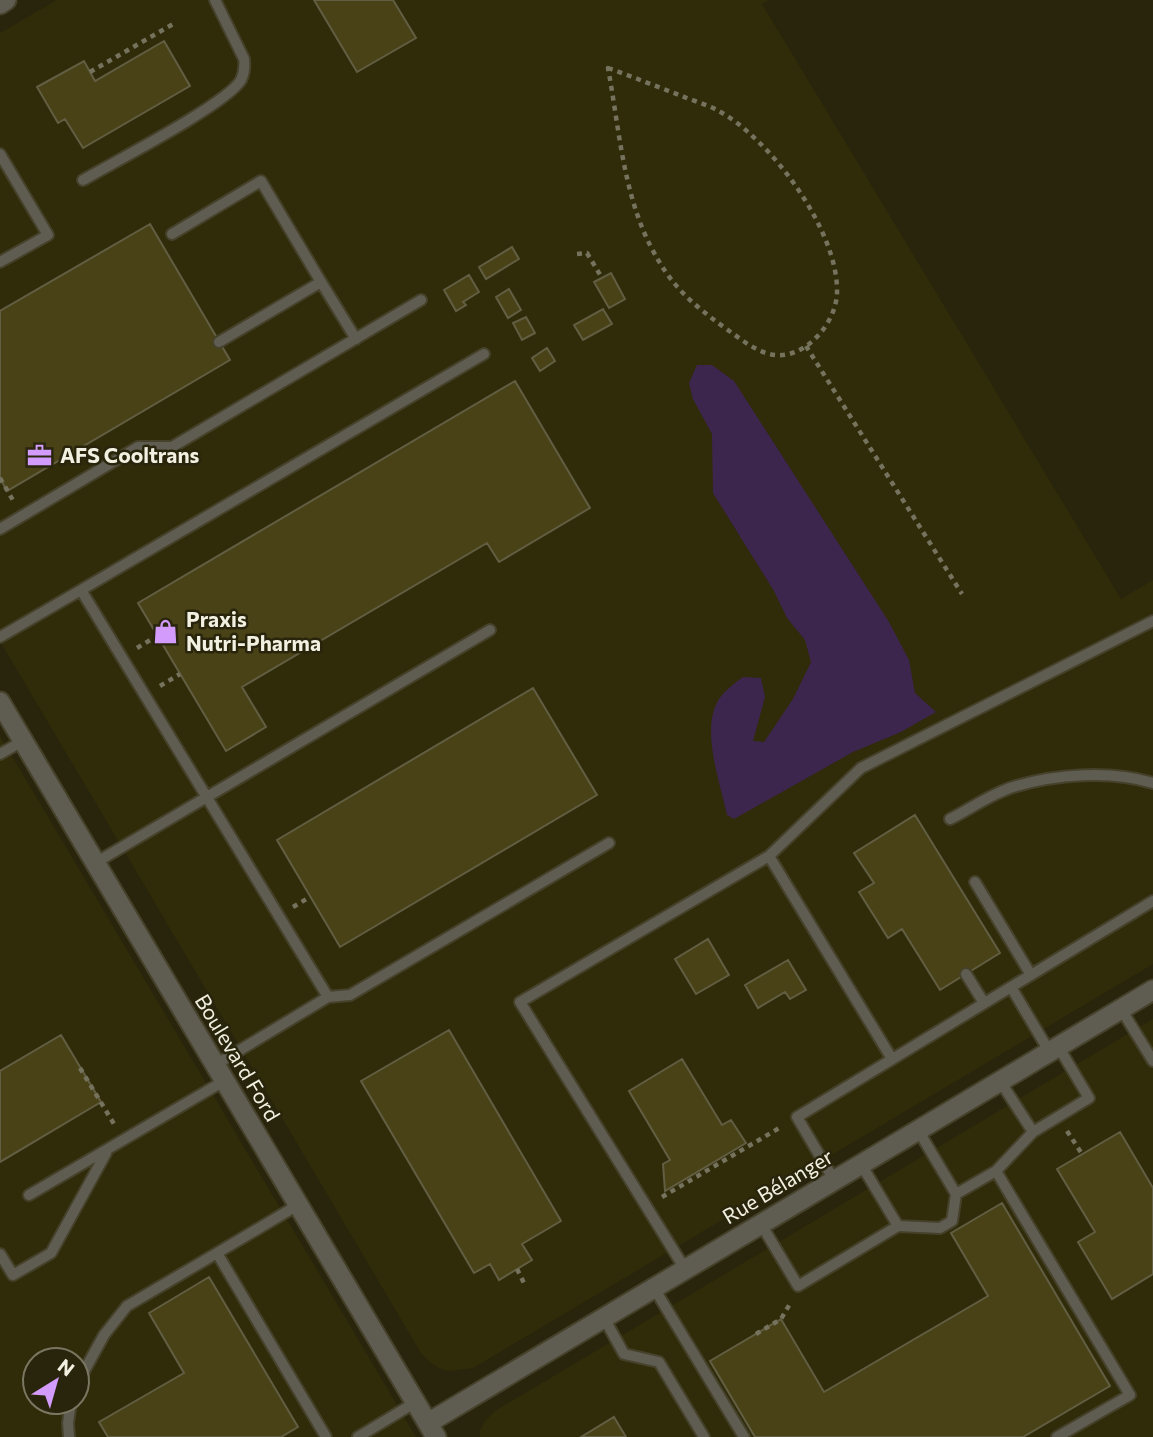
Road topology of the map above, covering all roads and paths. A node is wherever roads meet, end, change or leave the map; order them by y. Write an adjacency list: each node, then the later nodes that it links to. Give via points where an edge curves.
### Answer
1 (6, 0): 3 (street)
2 (215, 0): 7 (lane, via 244,59 240,82 217,102)
3 (0, 4)
4 (173, 24): 5 (path)
5 (90, 72)
6 (0, 153): 10 (lane, via 48,235)
7 (83, 180)
8 (173, 234): 12 (lane, via 261,181)
9 (577, 254): 11 (path, via 587,253)
10 (0, 262)
11 (602, 278)
12 (321, 282): 14 (lane); 15 (lane)
13 (421, 300): 14 (lane)
14 (356, 339): 20 (lane, via 172,447 138,446)
15 (219, 342)
16 (806, 346): 16 (path, via 822,332 832,314 837,294 833,265 827,240 777,159 717,110 608,68 630,191 651,246 671,279 691,304 768,354 792,354); 22 (path)
17 (484, 354): 21 (lane)
18 (0, 478): 19 (path)
19 (7, 491)
20 (0, 530)
21 (81, 590): 25 (lane); 30 (lane)
22 (962, 594)
23 (1153, 621): 33 (lane, via 861,768)
24 (490, 630): 30 (lane)
25 (0, 637)
26 (0, 702): 27 (street, Boulevard Ford)
27 (23, 741): 28 (lane); 34 (street, Boulevard Ford)
28 (0, 754)
29 (1153, 783): 31 (lane, via 1132,777 1047,779 1011,788)
30 (207, 798): 34 (lane); 43 (lane)
31 (950, 819)
32 (608, 843): 43 (lane, via 350,995)
33 (769, 856): 47 (lane); 69 (lane, via 520,1002)
34 (95, 863): 50 (street, Boulevard Ford)
35 (975, 882): 40 (lane)
36 (310, 897): 38 (path)
37 (1153, 901): 40 (lane)
38 (293, 907)
39 (966, 974): 44 (lane)
40 (1031, 975): 41 (lane)
41 (1011, 987): 44 (lane); 46 (lane)
42 (1153, 990): 45 (street, Rue Bélanger)
43 (328, 998): 50 (lane)
44 (984, 1003): 47 (lane)
45 (1121, 1009): 46 (street, Rue Bélanger); 48 (lane)
46 (1054, 1049): 51 (street, Rue Bélanger); 55 (lane, via 1089,1098)
47 (892, 1059): 53 (lane)
48 (1153, 1061)
49 (80, 1068): 52 (path)
50 (220, 1073): 56 (lane); 63 (street, Boulevard Ford)
51 (1000, 1081): 54 (street, Rue Bélanger); 55 (lane)
52 (103, 1106)
53 (797, 1117): 59 (lane); 60 (path, via 675,1189)
54 (918, 1130): 57 (street, Rue Bélanger); 61 (lane)
55 (1033, 1132): 58 (lane)
56 (107, 1150): 62 (lane); 67 (lane, via 51,1253 13,1275)
57 (861, 1164): 59 (street, Rue Bélanger); 65 (lane)
58 (996, 1171): 61 (lane); 84 (lane, via 1130,1395)
59 (834, 1180): 64 (street, Rue Bélanger)
60 (673, 1186)
61 (956, 1194): 65 (lane, via 952,1221 940,1228)
62 (29, 1195)
63 (298, 1205): 66 (lane); 76 (street, Boulevard Ford)
64 (761, 1224): 65 (lane, via 798,1286); 69 (street, Rue Bélanger)
65 (898, 1226)
66 (217, 1253): 75 (lane, via 127,1306); 80 (lane)
67 (0, 1254)
68 (517, 1269): 70 (path)
69 (685, 1269): 71 (street, Rue Bélanger)
70 (524, 1283)
71 (654, 1287): 73 (street, Rue Bélanger); 83 (lane)
72 (785, 1315): 74 (path)
73 (604, 1318): 78 (street, Rue Bélanger); 82 (lane, via 624,1354 659,1362)
74 (756, 1334)
75 (91, 1359)
76 (416, 1402): 78 (street, Boulevard Ford); 81 (lane)
77 (69, 1416): 79 (lane)
78 (432, 1430)
79 (69, 1437)
80 (327, 1437)
81 (358, 1437)
82 (704, 1437)
83 (744, 1437)
84 (1057, 1437)

